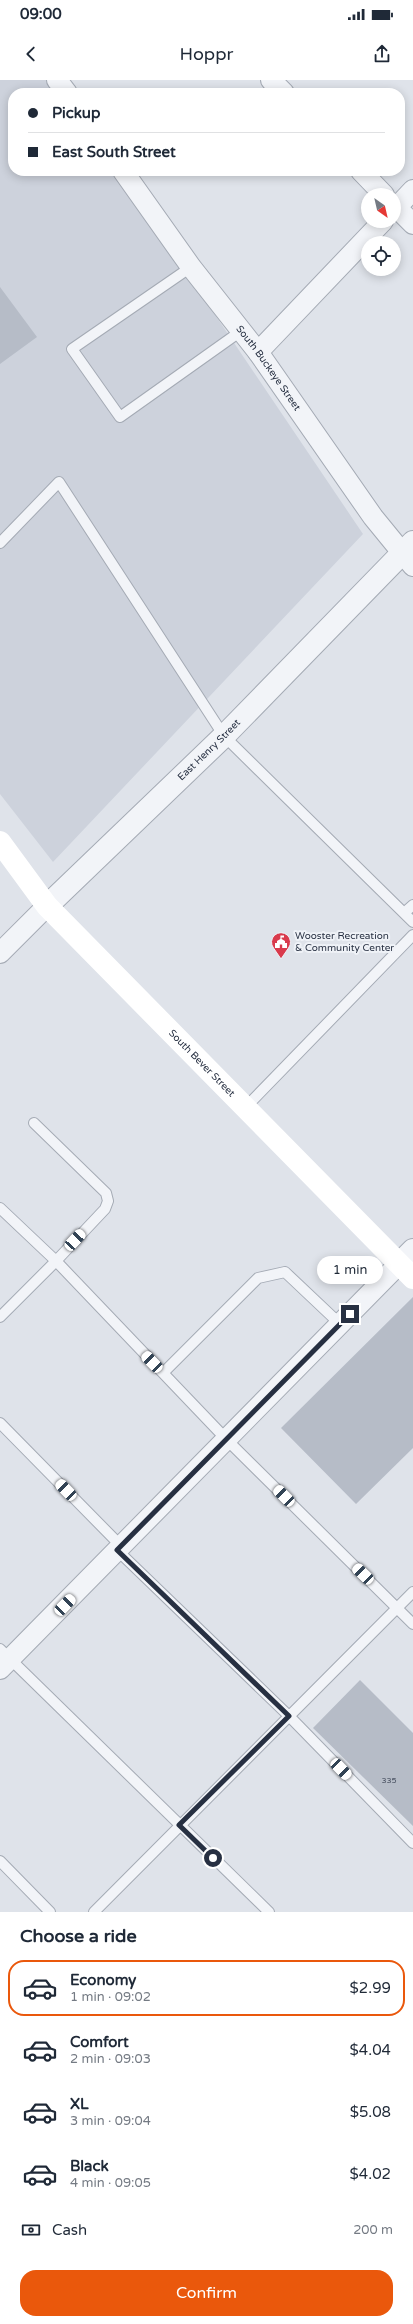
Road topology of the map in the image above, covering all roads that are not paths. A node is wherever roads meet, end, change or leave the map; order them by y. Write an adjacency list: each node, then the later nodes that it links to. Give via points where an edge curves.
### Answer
1 (271, 80): 2 (street)
2 (279, 88)
3 (126, 176): 11 (street, South Buckeye Street)
4 (365, 176): 5 (street)
5 (374, 188)
6 (413, 190): 7 (street)
7 (401, 199)
8 (401, 216): 9 (street)
9 (413, 224)
10 (372, 228): 13 (street)
11 (190, 267): 12 (street, South Buckeye Street); 12 (lane, via 72,349 120,417)
12 (241, 331): 13 (street, South Buckeye Street)
13 (258, 352): 15 (street, South Buckeye Street, via 373,517)
14 (0, 543): 16 (lane, via 59,482)
15 (409, 554): 16 (street, East Henry Street)
16 (224, 736): 19 (street, East Henry Street); 20 (lane)
17 (0, 842): 19 (main road, South Bever Street)
18 (413, 905): 20 (lane)
19 (47, 906): 23 (street, East Henry Street); 24 (main road, South Bever Street)
20 (404, 913): 21 (lane)
21 (413, 922)
22 (413, 935): 24 (lane)
23 (0, 953)
24 (245, 1108): 28 (main road, South Bever Street)
25 (34, 1123): 27 (lane, via 106,1193 108,1201 105,1209)
26 (0, 1208): 27 (lane)
27 (56, 1261): 29 (lane); 31 (lane)
28 (408, 1264): 30 (street)
29 (0, 1317)
30 (340, 1324): 31 (lane, via 285,1272 258,1278); 33 (street)
31 (163, 1373): 33 (lane)
32 (0, 1423): 34 (lane)
33 (227, 1440): 34 (street); 36 (lane)
34 (119, 1548): 38 (street); 39 (lane)
35 (413, 1592): 36 (lane)
36 (397, 1608): 37 (lane); 39 (lane)
37 (413, 1624)
38 (3, 1659): 40 (lane)
39 (289, 1716): 40 (lane); 41 (lane)
40 (179, 1825): 44 (lane); 45 (lane)
41 (413, 1843)
42 (0, 1861): 43 (lane)
43 (50, 1912)
44 (94, 1912)
45 (269, 1912)

